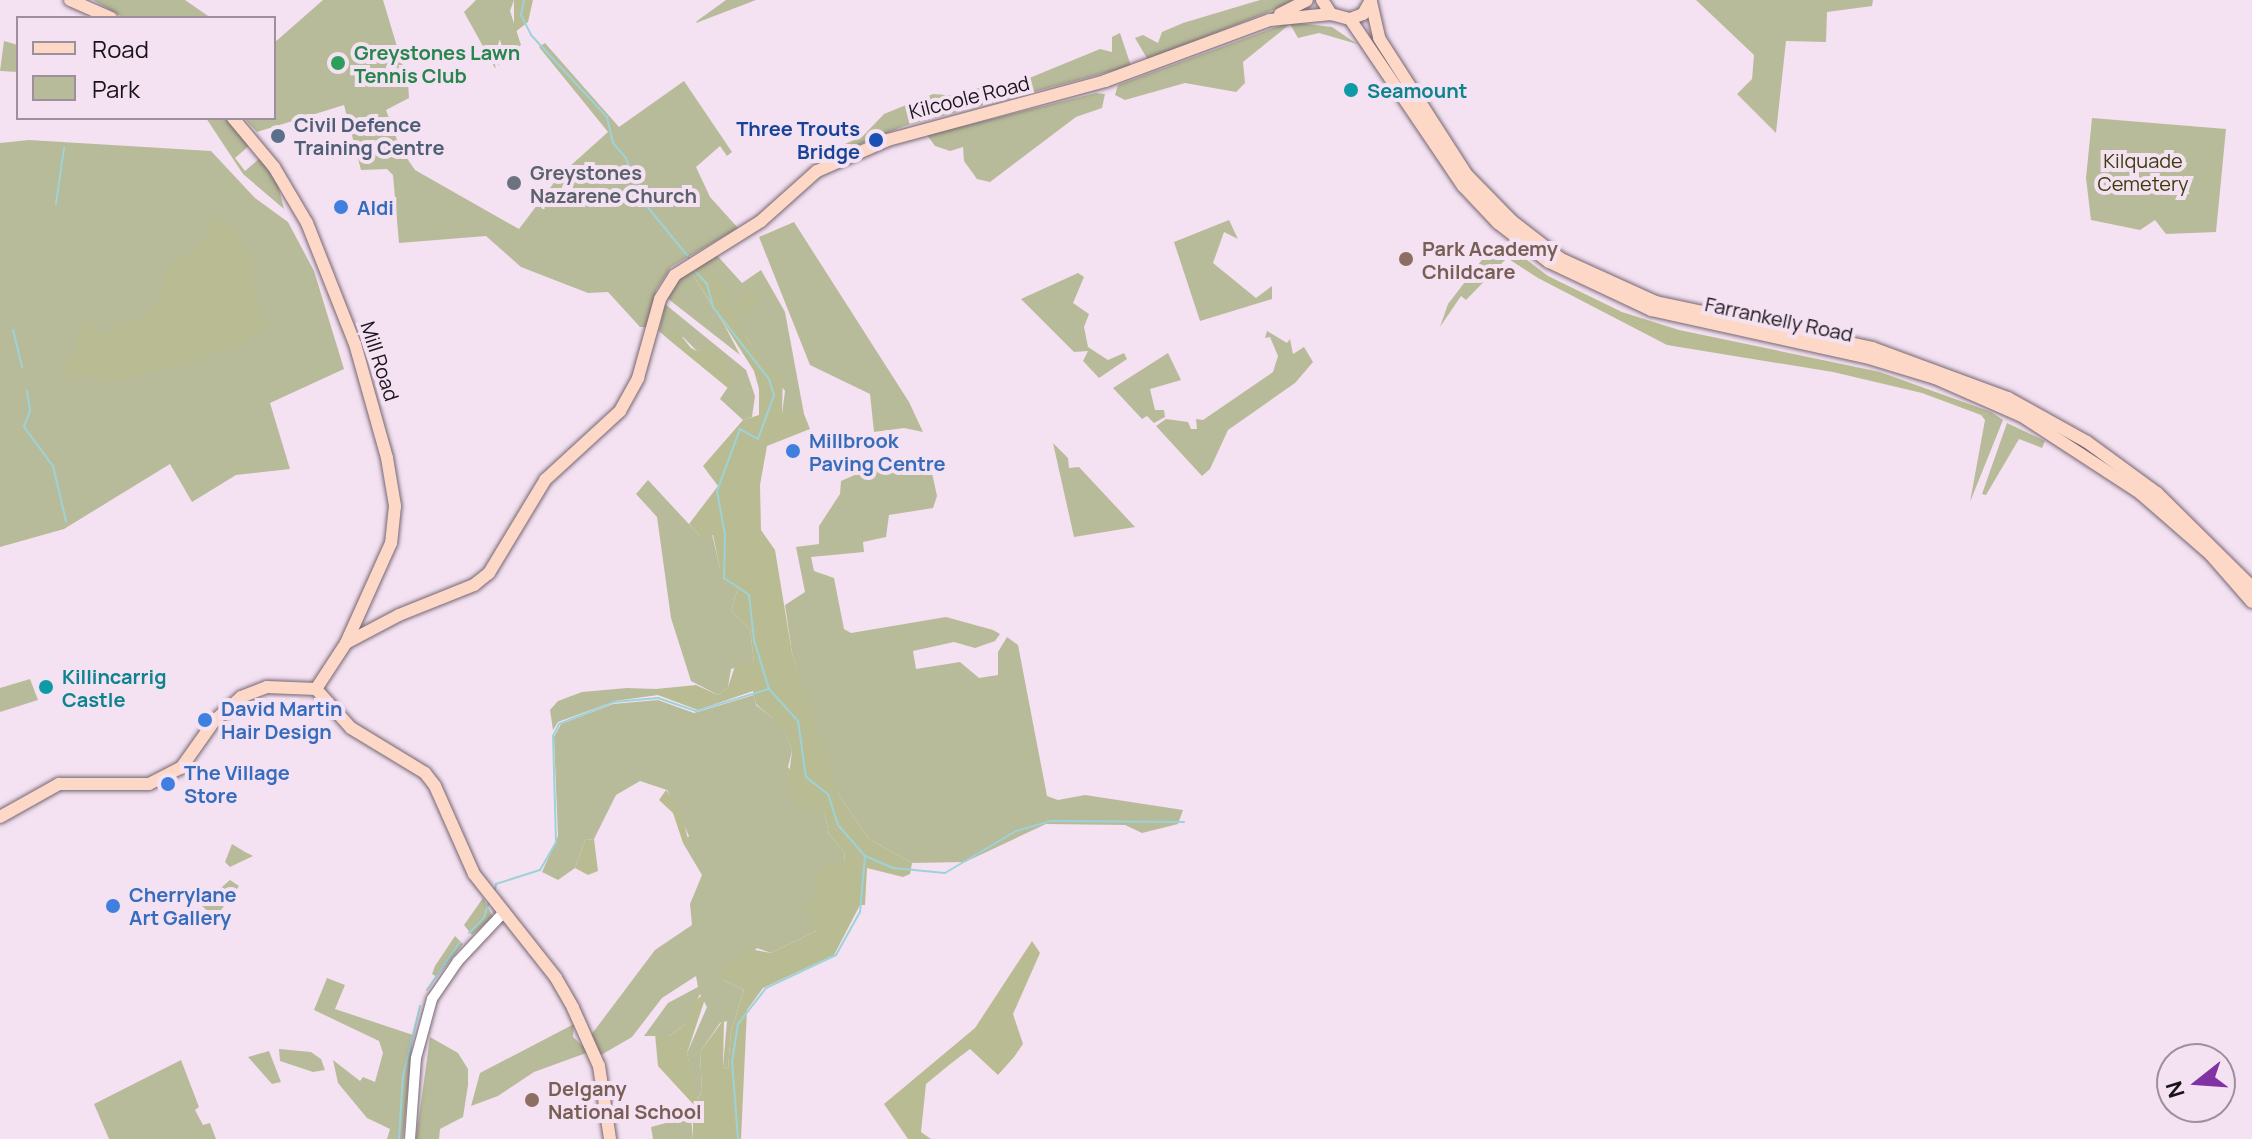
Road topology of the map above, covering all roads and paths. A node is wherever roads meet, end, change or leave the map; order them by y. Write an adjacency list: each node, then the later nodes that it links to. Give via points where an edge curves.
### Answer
1 (70, 0): 6 (main road)
2 (1307, 0): 8 (main road)
3 (1322, 0): 5 (main road)
4 (1371, 1): 7 (main road); 10 (main road, Farrankelly Road, via 1379,38 1467,175 1512,221 1561,259 1656,302 1872,348 2008,398 2124,468 2188,520)
5 (1331, 14): 7 (main road); 8 (main road)
6 (106, 16)
7 (1350, 19): 11 (main road, Farrankelly Road, via 1463,186 1498,223 1549,262 1651,310 1869,358 2009,410 2140,493 2211,555)
8 (1270, 20): 12 (main road, Kilcoole Road, via 1105,81 888,140 817,171 761,221 680,269 660,299 638,378 620,411 545,480 489,573 474,585)
9 (235, 120): 12 (main road, Mill Road, via 274,167 307,223 355,344 385,445 395,506 391,543)
10 (2252, 587)
11 (2252, 602)
12 (350, 639): 13 (main road)
13 (314, 685): 14 (main road, via 267,687 241,697 215,720 191,757 158,781 59,784); 15 (main road, via 351,728 425,773 446,805 486,894)
14 (0, 817)
15 (503, 913): 16 (street, via 432,999 416,1058); 17 (main road, via 556,978 586,1034 599,1066)
16 (410, 1139)
17 (610, 1139)

